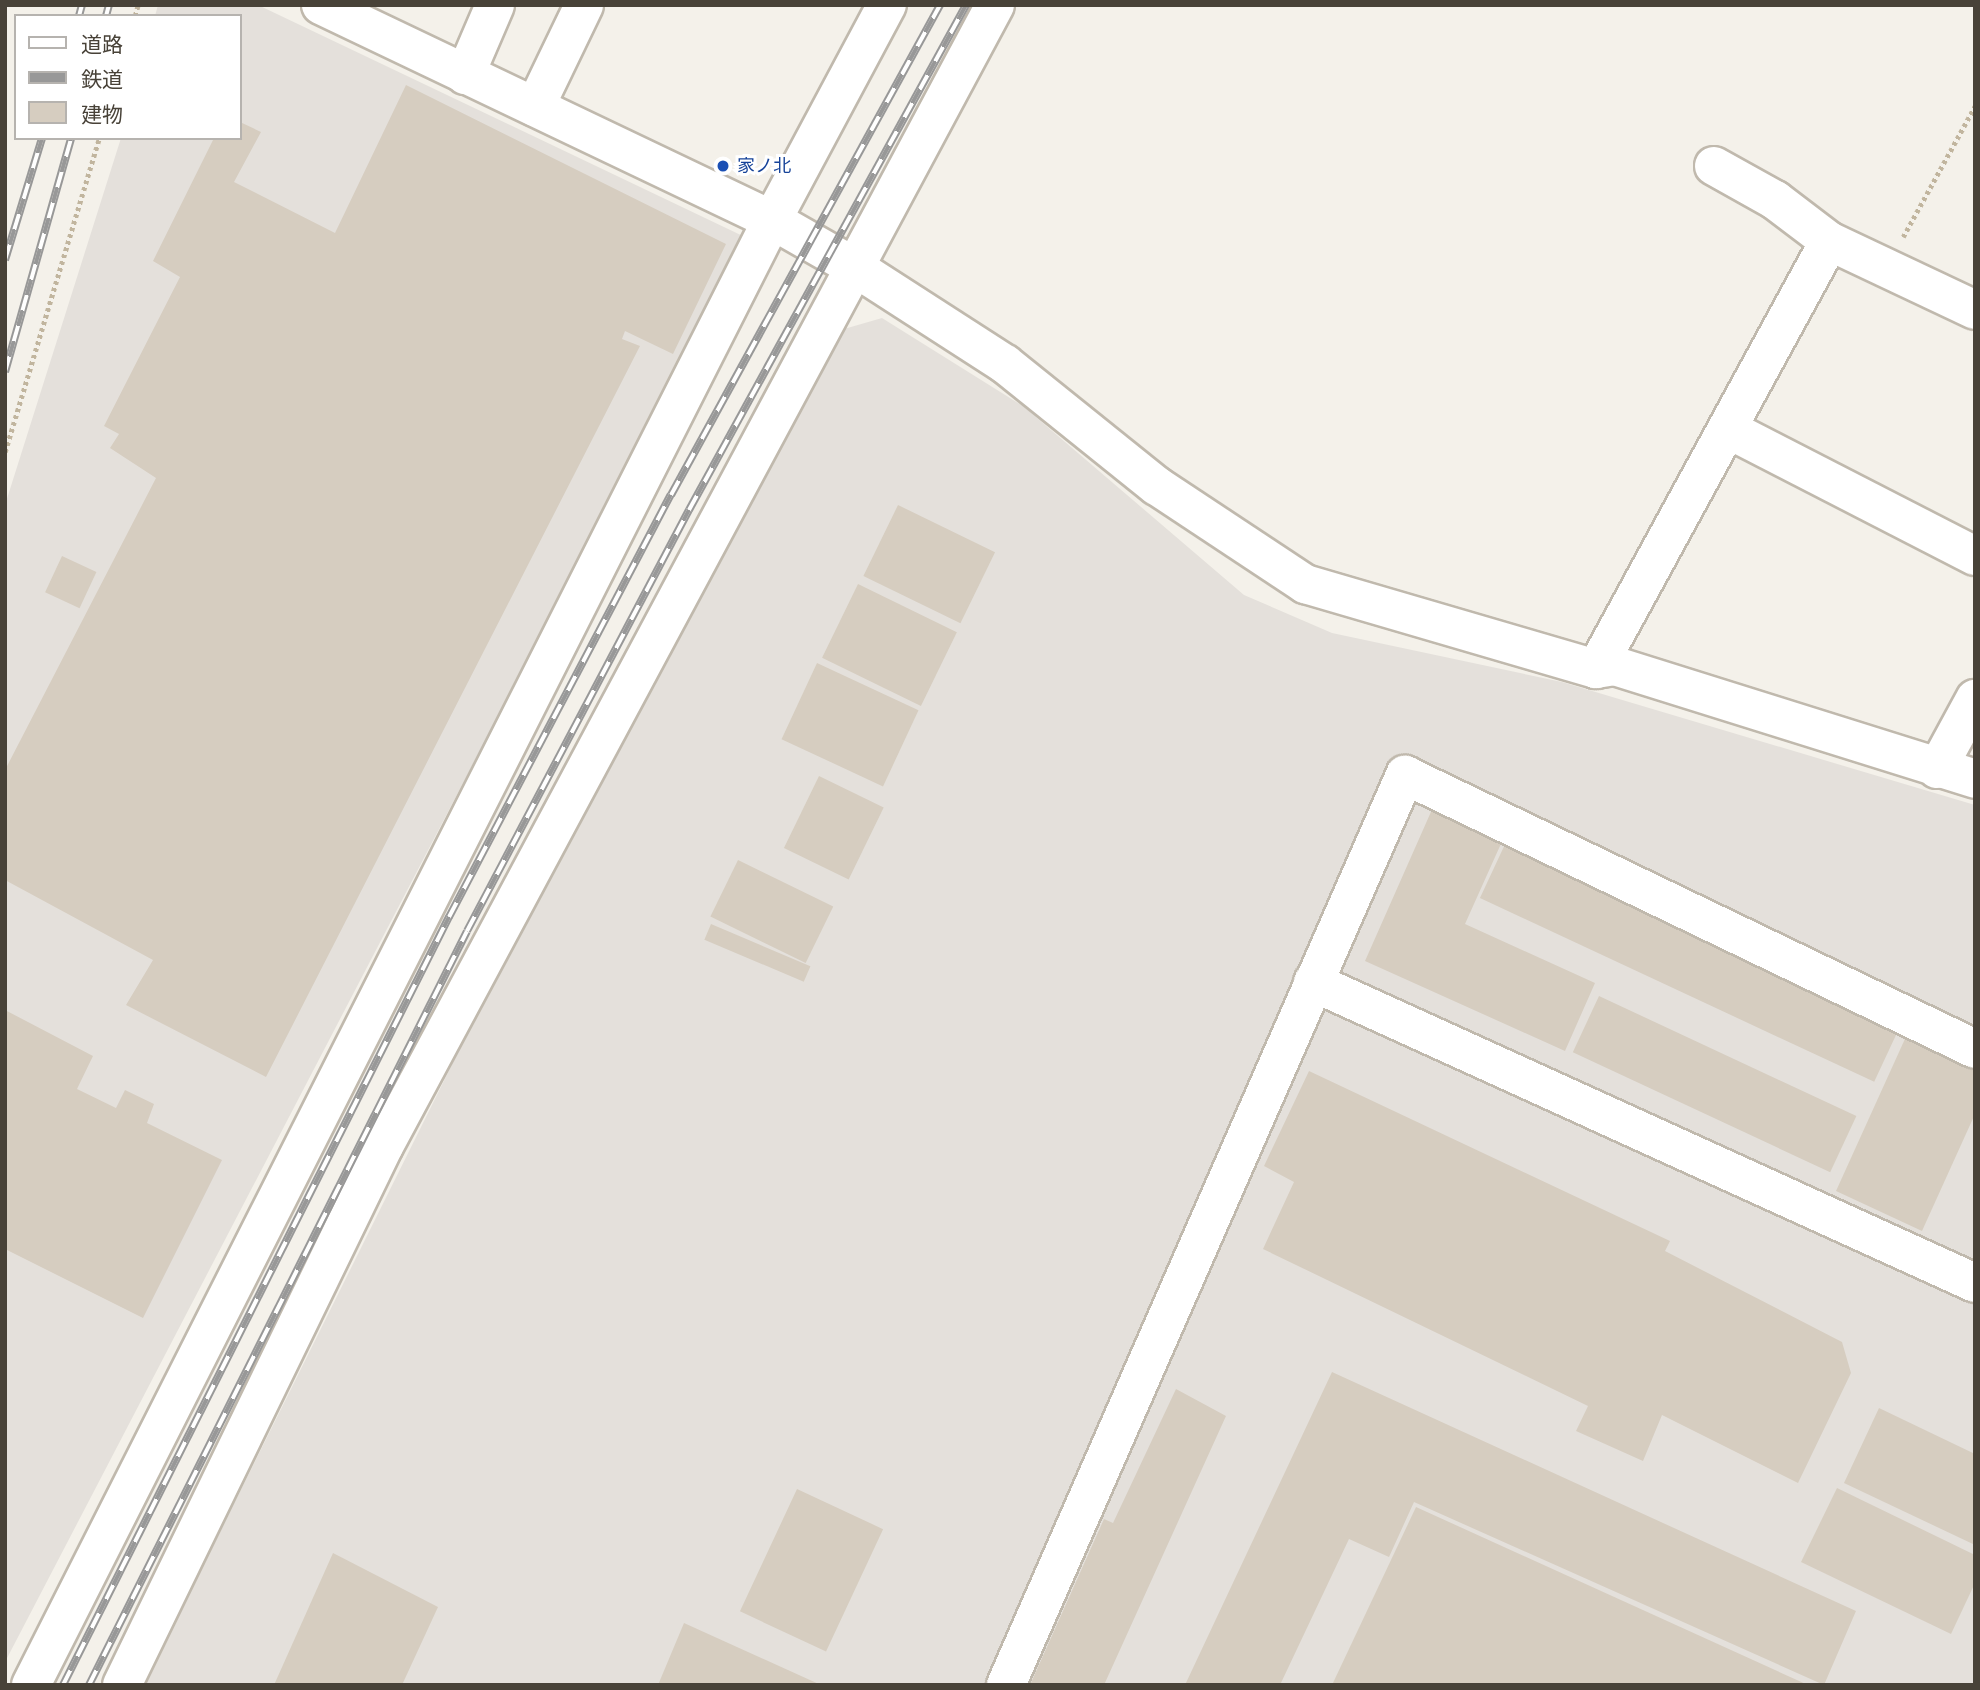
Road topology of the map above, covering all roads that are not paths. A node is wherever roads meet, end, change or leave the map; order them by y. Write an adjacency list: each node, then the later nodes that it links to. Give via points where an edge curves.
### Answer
1 (321, 5): 6 (street)
2 (495, 5): 6 (street)
3 (584, 5): 7 (street)
4 (887, 5): 9 (street)
5 (995, 5): 11 (street)
6 (465, 75): 7 (street)
7 (535, 107): 9 (street)
8 (1714, 166): 10 (street, via 1775,200)
9 (772, 220): 11 (street); 22 (street)
10 (1829, 241): 12 (street, via 1888,265); 13 (street)
11 (856, 268): 15 (street, via 1005,364 1157,486 1305,584); 23 (street, via 384,1146)
12 (1975, 310)
13 (1728, 429): 14 (street); 15 (street)
14 (1975, 556)
15 (1596, 669): 17 (street, via 1615,666)
16 (1975, 699): 17 (street)
17 (1937, 769): 18 (street)
18 (1975, 779)
19 (1312, 982): 20 (street, via 1405,775); 21 (street); 24 (street)
20 (1975, 1049)
21 (1975, 1283)
22 (29, 1678)
23 (122, 1685)
24 (1006, 1685)

